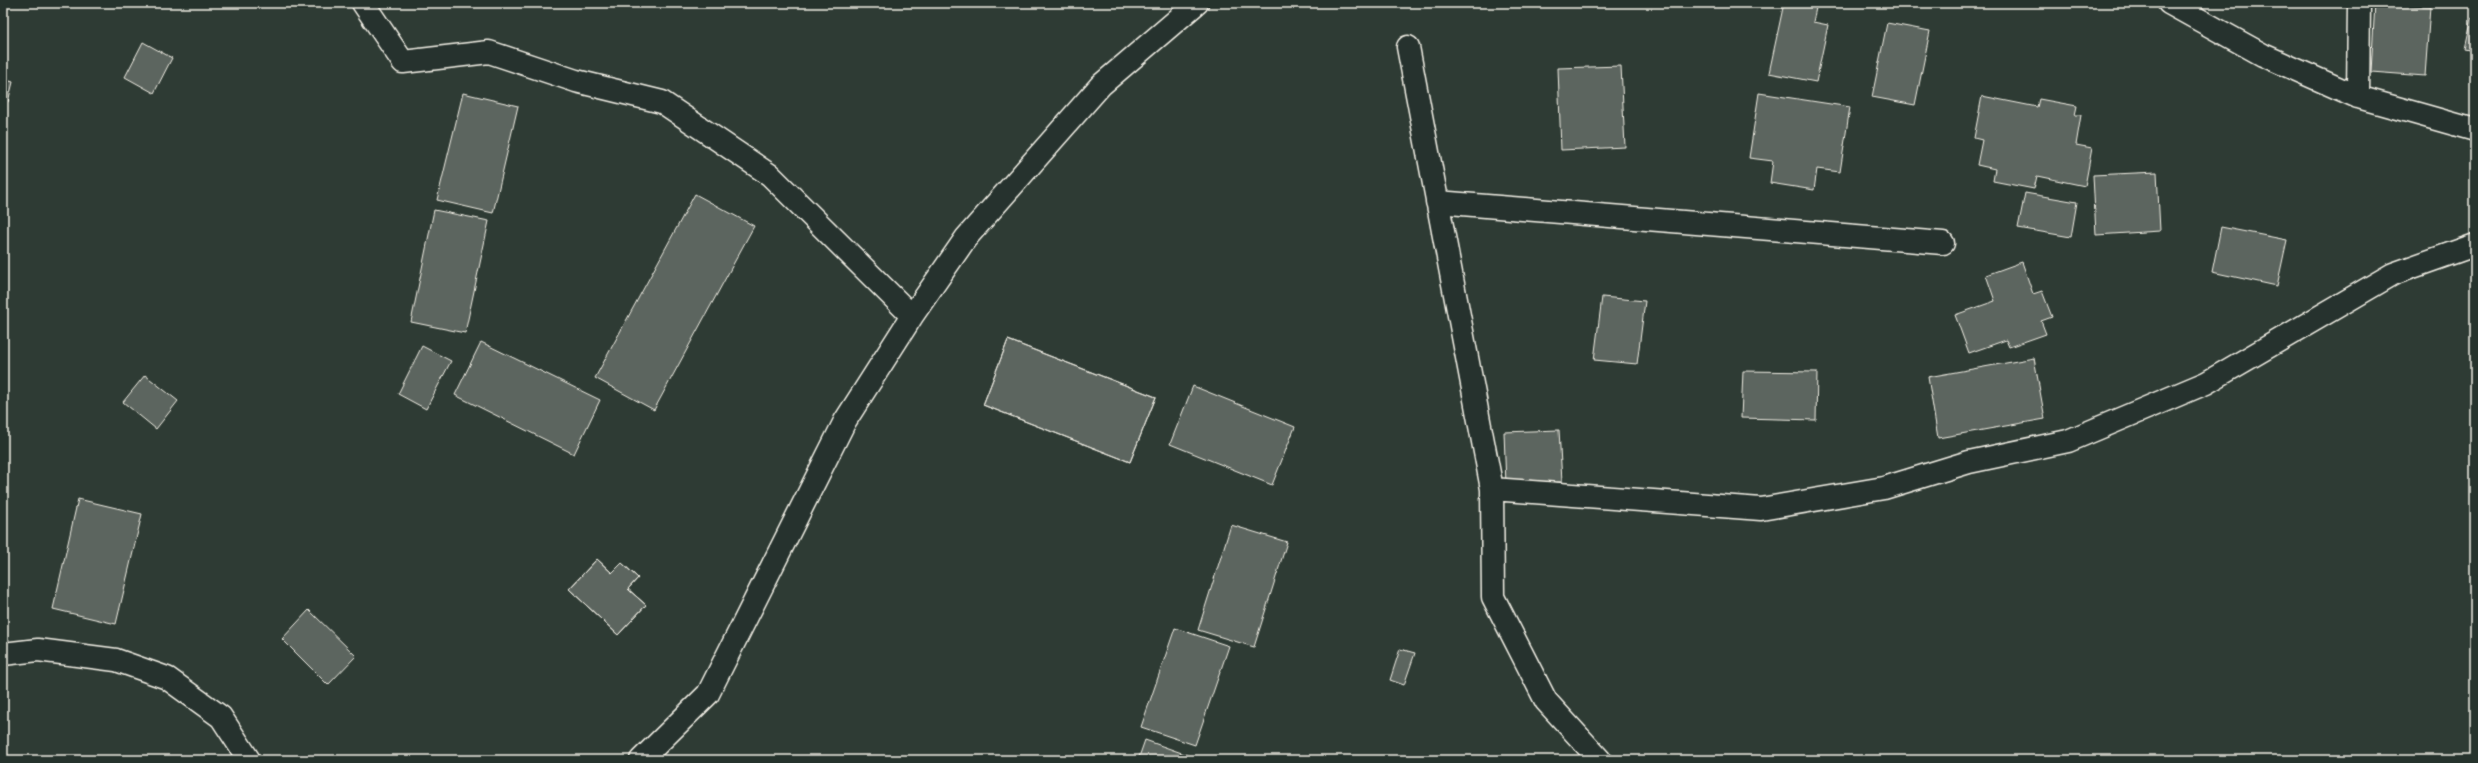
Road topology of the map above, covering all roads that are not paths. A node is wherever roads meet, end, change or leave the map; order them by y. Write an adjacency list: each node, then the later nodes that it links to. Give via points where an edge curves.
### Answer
1 (363, 3): 11 (street, via 403,62 489,52 576,81 662,102 770,175)
2 (1197, 3): 11 (street, via 1101,85 966,238)
3 (2169, 3): 6 (street, via 2263,55)
4 (2360, 3): 6 (street)
5 (1408, 47): 8 (street)
6 (2358, 98): 7 (street)
7 (2475, 130)
8 (1437, 202): 9 (street); 12 (street)
9 (1943, 243)
10 (2475, 245): 12 (street, via 2393,274 2206,383 2068,441 1969,462 1884,488 1761,509)
11 (912, 316): 15 (street, via 845,421 708,694)
12 (1492, 489): 16 (street, via 1493,598 1546,701)
13 (3, 654): 14 (street, via 38,650 116,660 167,678 221,717)
14 (249, 760)
15 (641, 760)
16 (1600, 760)

